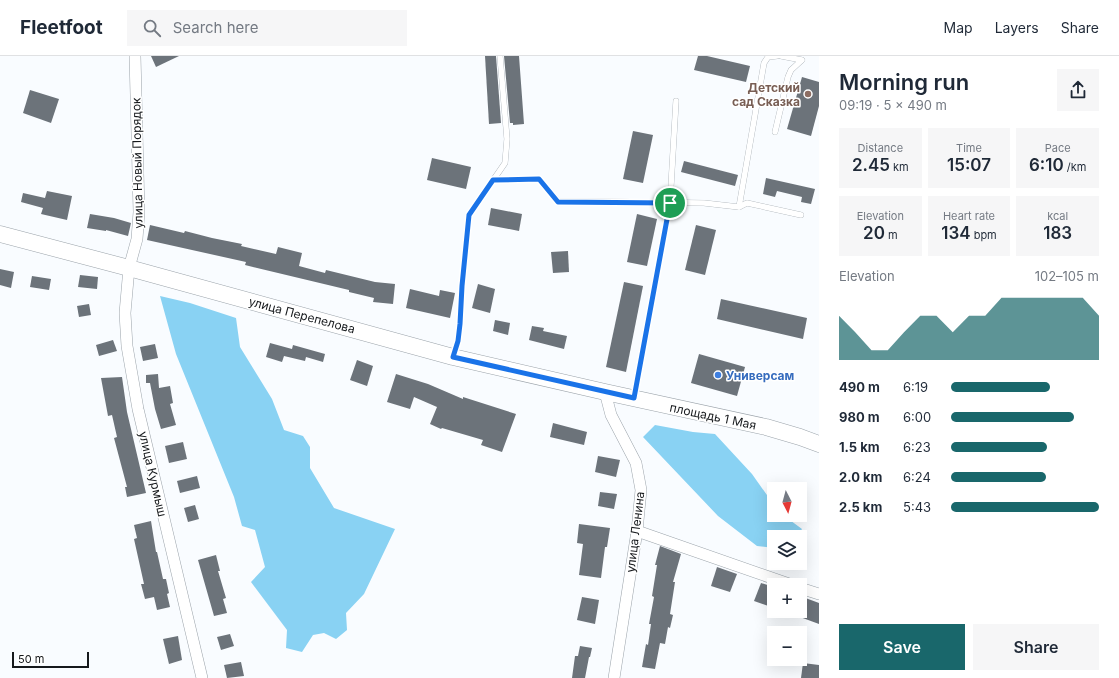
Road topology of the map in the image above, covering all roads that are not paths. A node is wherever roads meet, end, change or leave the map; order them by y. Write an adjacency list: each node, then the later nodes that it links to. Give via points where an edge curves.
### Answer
1 (135, 56): 12 (street, улица Новый Порядок, via 140,212 137,239)
2 (500, 56): 7 (lane, via 507,139 505,163)
3 (777, 56): 9 (lane, via 768,57 764,63)
4 (781, 56): 6 (lane, via 802,60 791,70 788,77)
5 (676, 101): 8 (lane)
6 (775, 132)
7 (493, 180): 8 (lane, via 539,179 558,202); 13 (lane, via 469,215 460,324)
8 (670, 203): 9 (lane); 15 (lane)
9 (739, 207): 10 (lane, via 747,204)
10 (801, 215)
11 (0, 234): 12 (street, улица Перепелова)
12 (129, 268): 13 (street, улица Перепелова); 21 (street, улица Курмыш, via 125,313 127,346 138,409)
13 (453, 357): 14 (street, улица Перепелова)
14 (605, 392): 15 (street, площадь 1 Мая); 17 (street, улица Ленина, via 611,415 636,463 641,490)
15 (634, 398): 16 (street, площадь 1 Мая, via 766,427)
16 (819, 444)
17 (637, 531): 18 (street); 22 (street, улица Ленина)
18 (772, 578)
19 (807, 590): 20 (street)
20 (819, 594)
21 (202, 678)
22 (614, 678)

